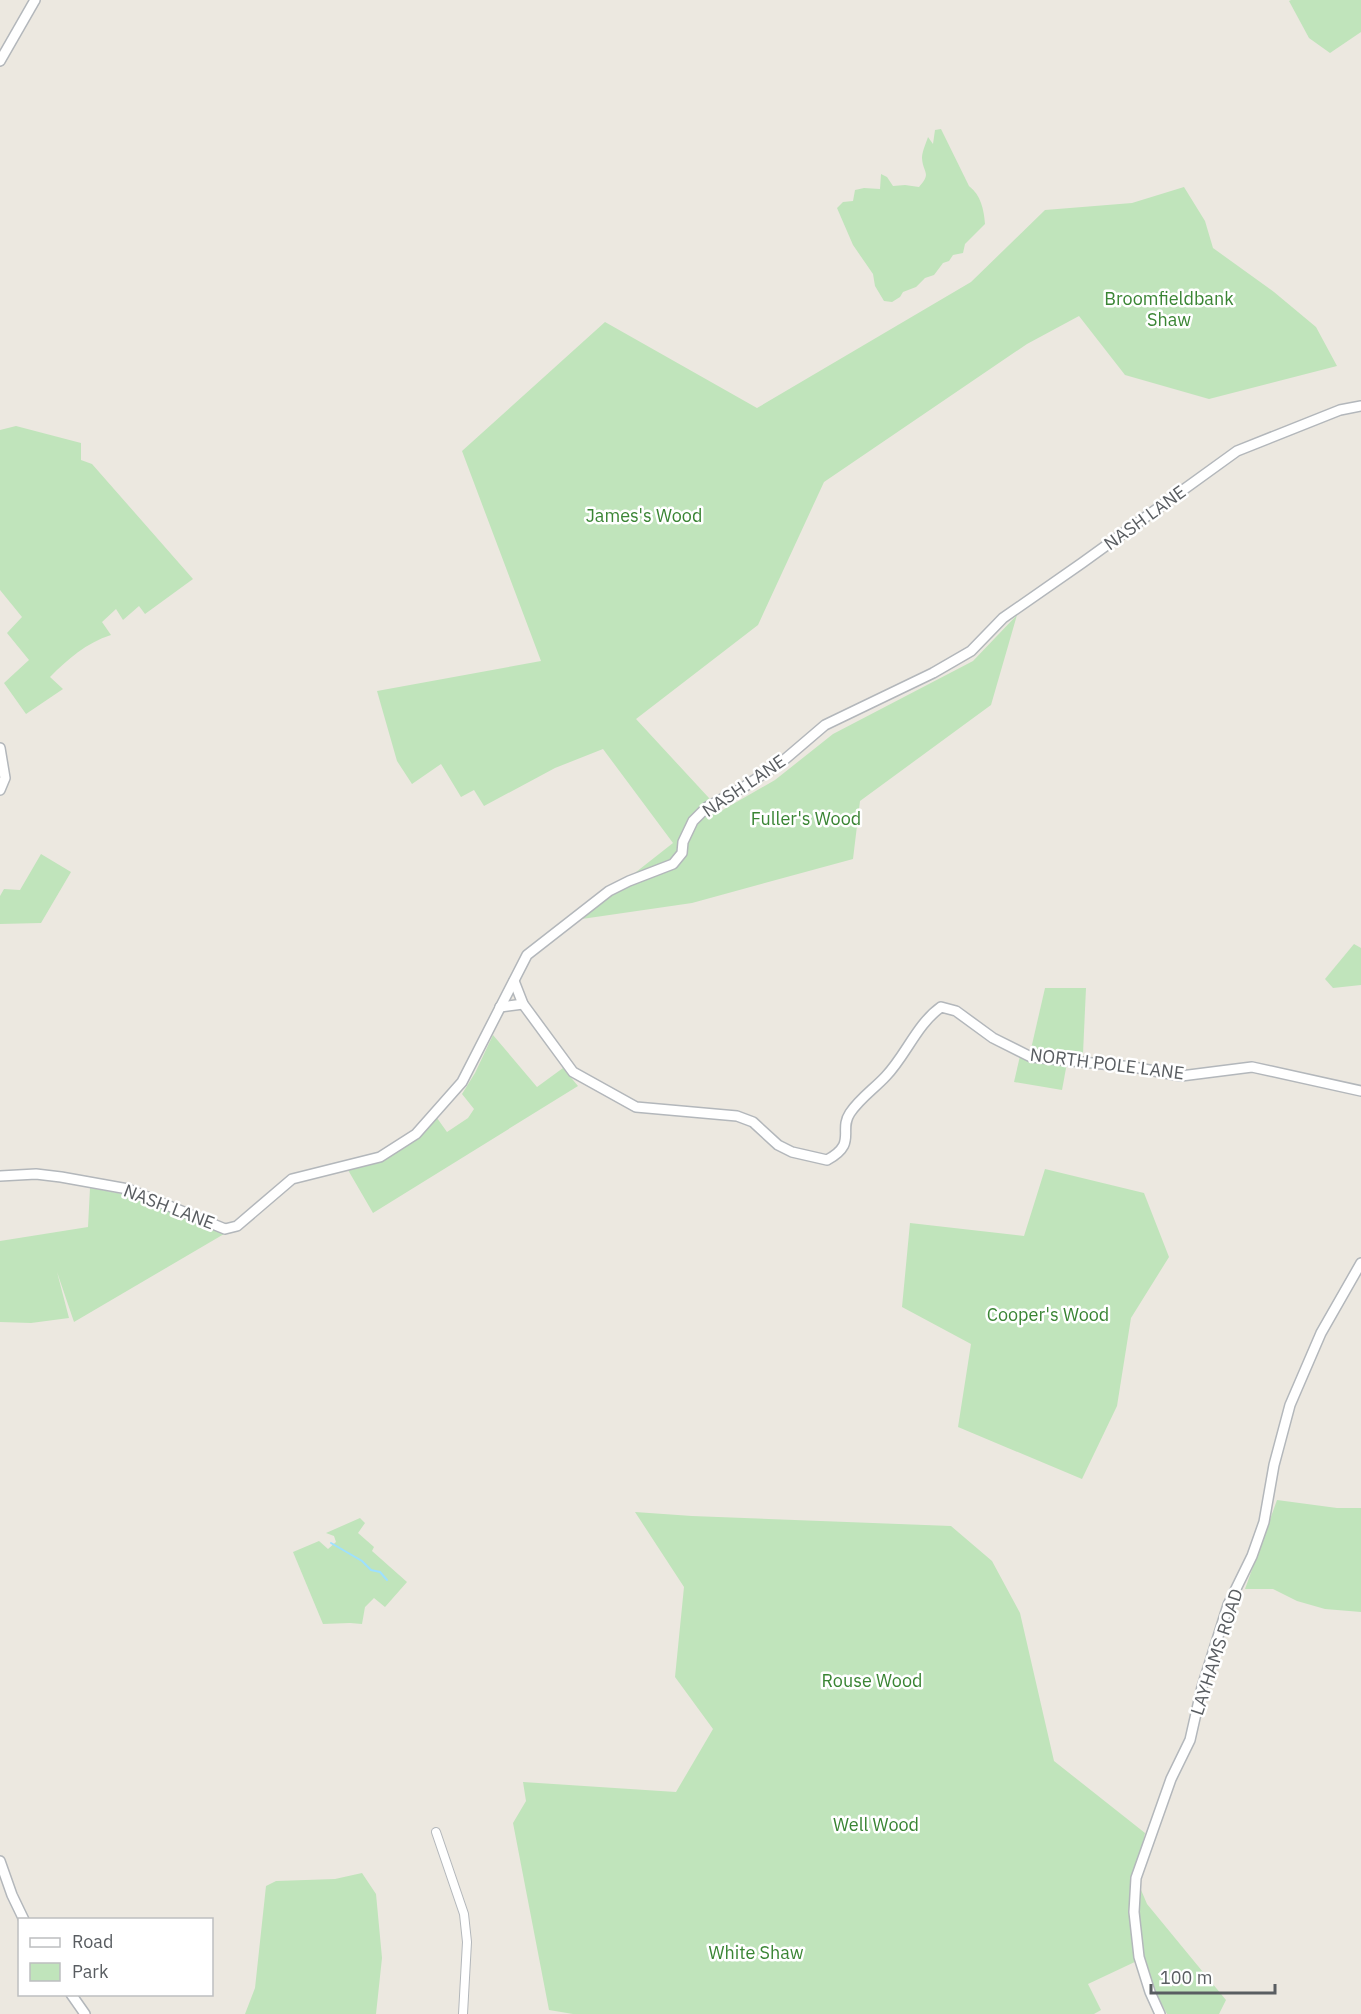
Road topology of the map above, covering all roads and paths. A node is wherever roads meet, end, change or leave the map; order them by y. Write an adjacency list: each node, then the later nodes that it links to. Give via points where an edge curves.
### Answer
1 (35, 0): 2 (street)
2 (0, 60)
3 (1361, 406): 6 (street, NASH LANE, via 1341,410 1238,451 1003,618 971,651 825,725 784,760 707,807 693,821 682,853 673,864 609,891 527,955)
4 (0, 748): 5 (street, via 5,778)
5 (0, 790)
6 (514, 981): 7 (street, NORTH POLE LANE); 8 (street, NASH LANE)
7 (523, 1004): 8 (street); 9 (street, NORTH POLE LANE, via 573,1072 636,1107 737,1116 753,1122 792,1152 827,1160 843,1147 848,1115 886,1076 930,1015 941,1007 956,1011 993,1038 1031,1057 1181,1076 1252,1067)
8 (500, 1007): 10 (street, NASH LANE, via 462,1082 416,1134 380,1157 292,1179 237,1226 225,1228 128,1189 36,1174)
9 (1361, 1091)
10 (0, 1176)
11 (1361, 1263): 18 (street, LAYHAMS ROAD, via 1321,1333 1290,1405 1264,1522 1228,1605 1189,1744 1171,1779 1136,1878 1134,1912 1139,1957)
12 (436, 1832): 17 (street, via 464,1914 467,1942)
13 (0, 1861): 14 (street)
14 (23, 1918)
15 (72, 1996): 16 (street)
16 (85, 2014)
17 (463, 2014)
18 (1161, 2014)

